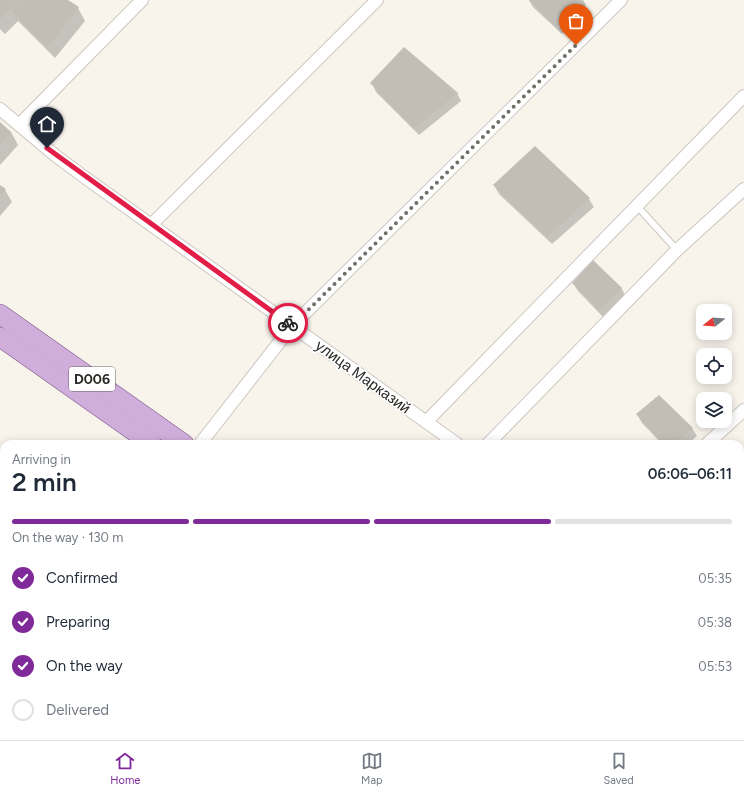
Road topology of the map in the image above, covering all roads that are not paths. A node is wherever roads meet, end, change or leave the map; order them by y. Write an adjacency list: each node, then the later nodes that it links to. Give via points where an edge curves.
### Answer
1 (142, 0): 6 (street)
2 (377, 0): 9 (street)
3 (621, 0): 12 (street)
4 (744, 96): 8 (street)
5 (0, 108): 6 (street, улица Марказий)
6 (19, 125): 9 (street, улица Марказий, via 56,156)
7 (744, 190): 10 (street)
8 (637, 206): 10 (lane); 17 (street)
9 (151, 225): 12 (street, улица Марказий)
10 (677, 250): 22 (street)
11 (7, 319): 13 (main road); 14 (main road, D006)
12 (292, 326): 17 (street, улица Марказий); 20 (street)
13 (1, 338): 15 (main road, D006)
14 (68, 362): 15 (main road); 19 (main road, D006)
15 (57, 378): 18 (main road, D006)
16 (744, 410): 23 (street)
17 (426, 422): 21 (street, улица Марказий)
18 (146, 440)
19 (178, 440)
20 (203, 440)
21 (451, 440)
22 (492, 440)
23 (711, 440)

